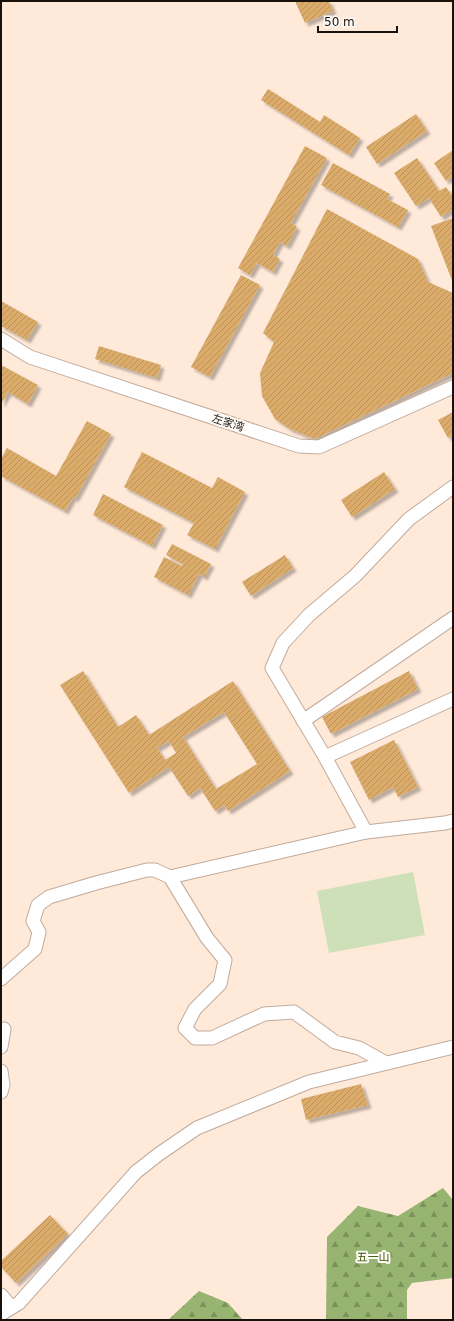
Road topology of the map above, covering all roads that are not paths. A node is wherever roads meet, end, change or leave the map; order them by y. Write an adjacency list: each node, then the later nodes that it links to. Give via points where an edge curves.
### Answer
1 (1, 339): 2 (street, 左家湾, via 30,357 299,446 320,447)
2 (453, 387)
3 (453, 487): 6 (street, via 409,520 355,576 309,615 283,643 272,668)
4 (453, 618): 6 (street)
5 (453, 698): 7 (street)
6 (304, 721): 7 (street)
7 (325, 757): 9 (street)
8 (453, 821): 9 (street)
9 (366, 832): 10 (street)
10 (170, 877): 11 (street, via 155,870 147,870 49,897 38,905 33,921 39,932 35,949); 15 (street, via 207,938 225,960 220,984 195,1009 185,1028 195,1038 212,1038 264,1014 294,1012 335,1042 359,1048)
11 (1, 978)
12 (4, 1029): 13 (street)
13 (1, 1047)
14 (453, 1047): 15 (street)
15 (386, 1063): 19 (street, via 309,1082 197,1128 136,1172 19,1303)
16 (1, 1071): 17 (street)
17 (1, 1092)
18 (1, 1295): 19 (street)
19 (6, 1311)

